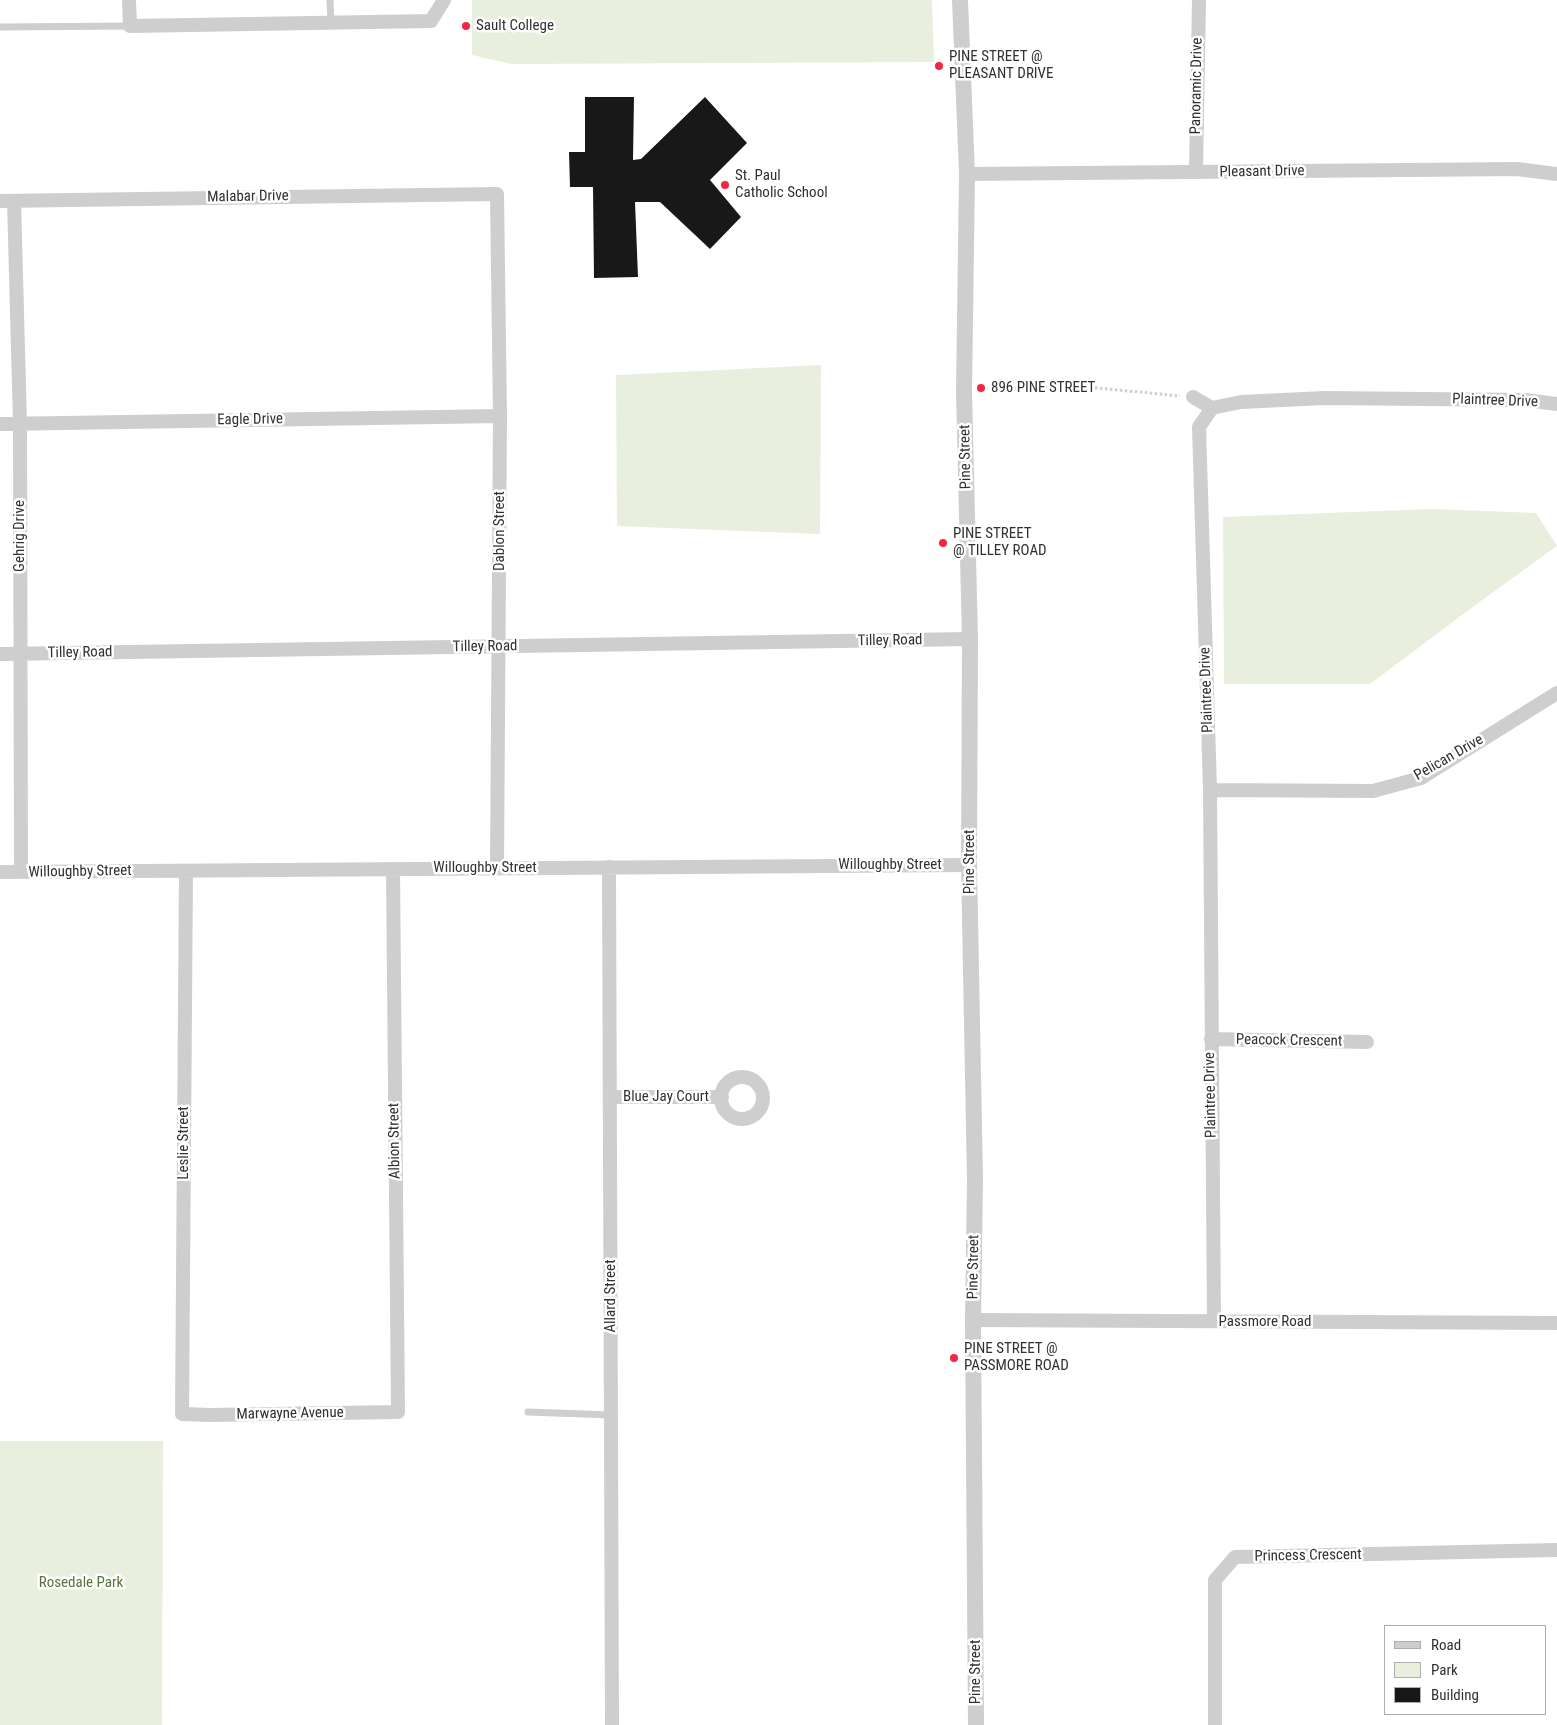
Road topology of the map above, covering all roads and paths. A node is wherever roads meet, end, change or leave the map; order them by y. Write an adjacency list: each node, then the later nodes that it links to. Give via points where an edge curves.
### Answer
1 (129, 0): 8 (street)
2 (330, 0): 6 (lane)
3 (444, 0): 6 (street, via 431,21)
4 (960, 0): 10 (street, Pine Street)
5 (1199, 0): 9 (street, Panoramic Drive)
6 (331, 22): 8 (street)
7 (0, 26): 8 (lane)
8 (130, 26)
9 (1196, 172): 10 (street, Pleasant Drive); 11 (street, Pleasant Drive, via 1517,169)
10 (967, 174): 14 (street, Pine Street)
11 (1557, 174)
12 (497, 194): 13 (street, Malabar Drive); 18 (street, Dablon Street)
13 (7, 201): 20 (street, Gehrig Drive)
14 (964, 388): 15 (path, via 1087,387); 21 (street, Pine Street)
15 (1193, 397): 17 (street)
16 (1557, 404): 17 (street, Plaintree Drive, via 1526,400 1324,398 1241,402)
17 (1212, 408): 26 (street, Plaintree Drive, via 1199,427)
18 (500, 416): 20 (street, Eagle Drive); 22 (street, Dablon Street)
19 (0, 424): 20 (street, Eagle Drive)
20 (20, 424): 24 (street, Gehrig Drive)
21 (970, 639): 22 (street, Tilley Road); 27 (street, Pine Street)
22 (499, 646): 24 (street, Tilley Road); 29 (street, Dablon Street)
23 (0, 654): 24 (street, Tilley Road)
24 (21, 654): 33 (street, Gehrig Drive)
25 (1557, 693): 26 (street, Pelican Drive, via 1420,778 1373,791)
26 (1210, 790): 34 (street, Plaintree Drive)
27 (969, 865): 28 (street, Willoughby Street); 38 (street, Pine Street, via 975,1180)
28 (609, 867): 29 (street, Willoughby Street); 36 (street, Allard Street)
29 (497, 868): 30 (street, Willoughby Street)
30 (393, 869): 31 (street, Willoughby Street); 41 (street, Albion Street)
31 (186, 871): 33 (street, Willoughby Street); 43 (street, Leslie Street)
32 (0, 872): 33 (street, Willoughby Street)
33 (21, 872)
34 (1211, 1039): 35 (street, Peacock Crescent); 39 (street, Plaintree Drive)
35 (1366, 1042)
36 (610, 1097): 37 (street, Blue Jay Court); 44 (street, Allard Street)
37 (722, 1097)
38 (973, 1320): 39 (street, Passmore Road); 47 (street, Pine Street)
39 (1214, 1322): 40 (street, Passmore Road)
40 (1557, 1323)
41 (398, 1412): 43 (street, Marwayne Avenue)
42 (528, 1412): 44 (lane)
43 (182, 1414)
44 (611, 1415): 46 (street, Allard Street)
45 (1557, 1550): 48 (street, Princess Crescent, via 1235,1557 1215,1580)
46 (612, 1725)
47 (976, 1725)
48 (1216, 1725)

